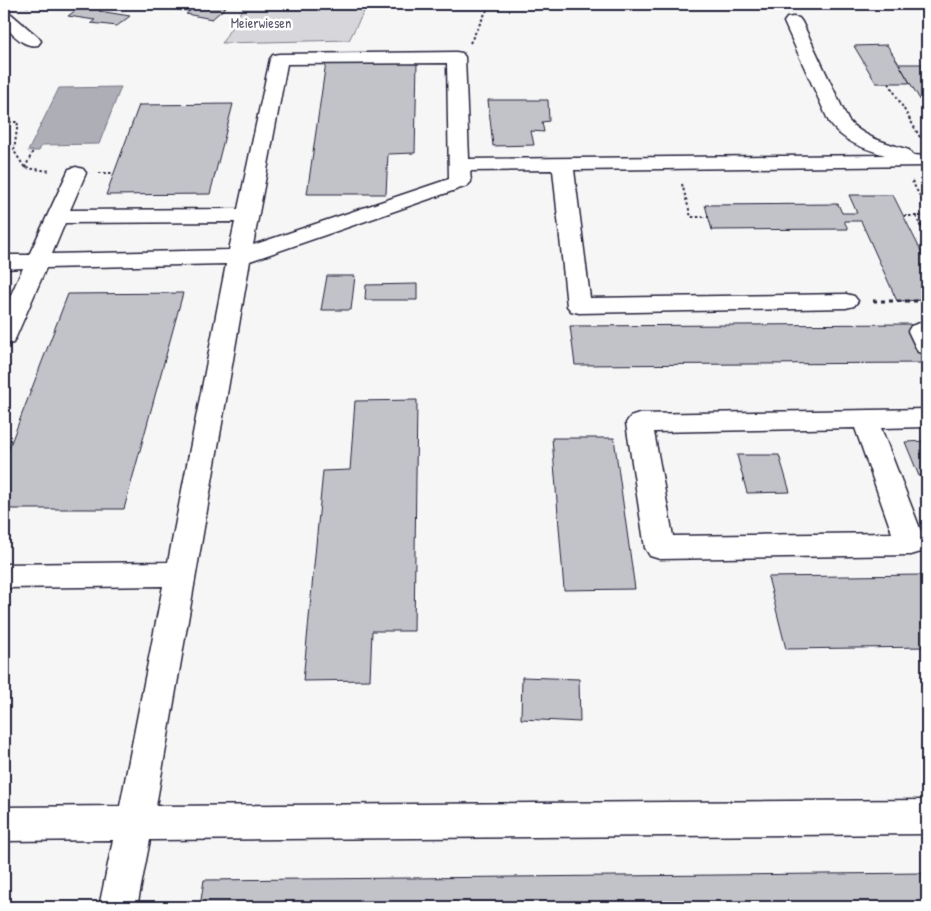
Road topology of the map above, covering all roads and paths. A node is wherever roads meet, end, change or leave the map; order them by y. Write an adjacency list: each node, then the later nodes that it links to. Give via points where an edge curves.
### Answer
1 (490, 4): 5 (path, via 464,53)
2 (4, 17): 4 (street)
3 (793, 22): 9 (street, via 846,132 861,140)
4 (32, 41)
5 (456, 56): 13 (street); 18 (street, via 279,59)
6 (889, 83): 9 (path)
7 (4, 122): 8 (path, via 18,122 14,151 25,168)
8 (33, 151)
9 (924, 155): 10 (street)
10 (901, 161): 11 (street); 17 (path)
11 (676, 163): 12 (street); 23 (path, via 692,217)
12 (563, 164): 13 (street); 28 (street, via 579,306)
13 (460, 165): 25 (street, via 460,182)
14 (76, 173): 22 (street)
15 (114, 173): 16 (path)
16 (106, 174)
17 (927, 210)
18 (248, 215): 22 (street); 25 (street)
19 (904, 216): 20 (path)
20 (916, 216): 21 (path); 24 (path)
21 (927, 216)
22 (56, 217): 26 (street)
23 (709, 217)
24 (927, 238)
25 (239, 258): 26 (street); 33 (street)
26 (36, 261): 27 (street); 30 (street)
27 (4, 262)
28 (846, 301): 29 (path)
29 (927, 301)
30 (4, 337)
31 (927, 418): 32 (street)
32 (864, 420): 32 (street, via 639,423 660,548 911,544)
33 (181, 574): 34 (street); 36 (street)
34 (4, 576)
35 (927, 818): 36 (street)
36 (135, 823): 37 (street); 38 (street)
37 (4, 824)
38 (118, 907)

